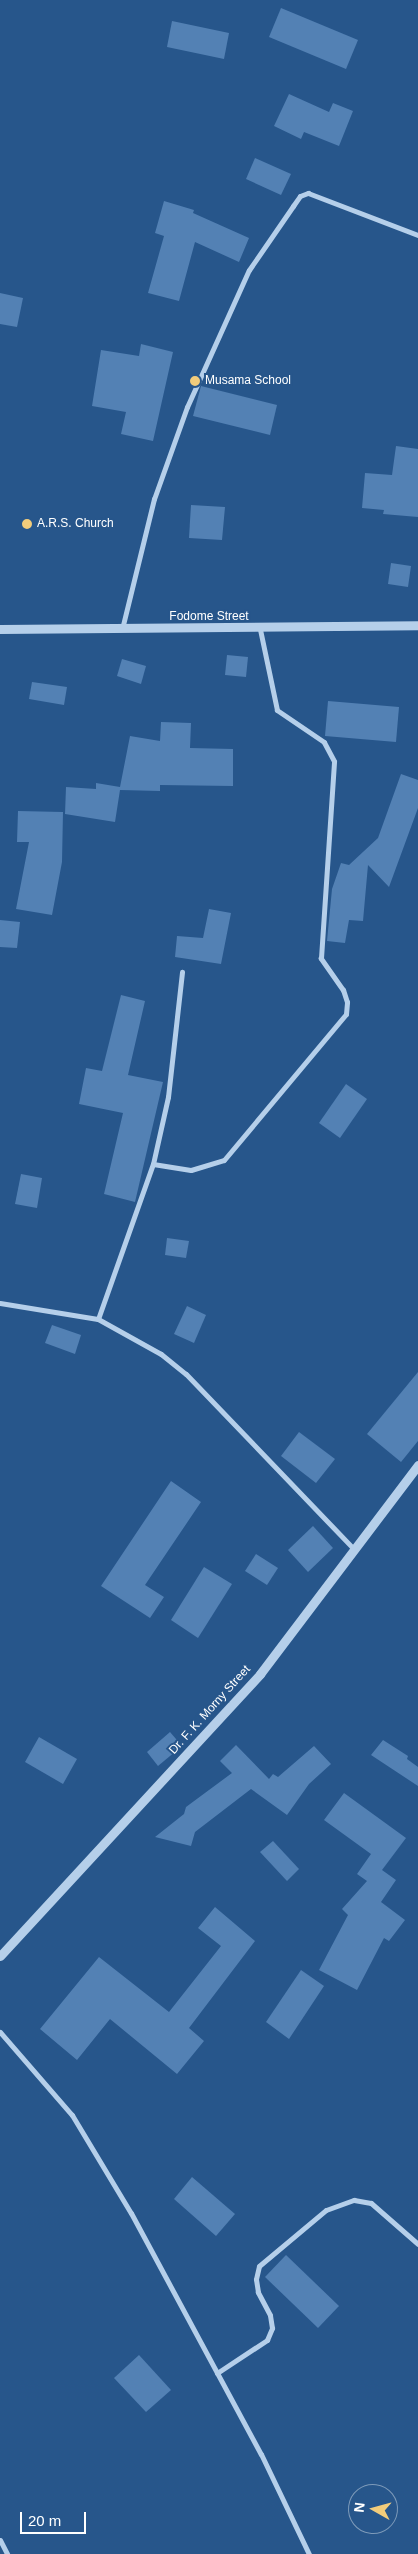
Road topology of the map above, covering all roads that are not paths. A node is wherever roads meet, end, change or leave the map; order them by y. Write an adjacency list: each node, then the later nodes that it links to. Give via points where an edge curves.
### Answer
1 (418, 236): 4 (street, via 308,193 300,196 249,270 187,406 154,499)
2 (418, 625): 5 (street, Fodome Street)
3 (0, 629): 4 (street, Fodome Street)
4 (122, 629): 5 (street, Fodome Street)
5 (260, 629): 7 (street, via 277,710 324,742 334,761 322,958 343,990 346,1014 224,1160 191,1170)
6 (182, 972): 7 (street, via 168,1097)
7 (153, 1164): 9 (street)
8 (0, 1303): 9 (street)
9 (98, 1319): 11 (street, via 161,1354 186,1374)
10 (418, 1465): 11 (street, Dr. F. K. Morny Street)
11 (354, 1549): 12 (street, Dr. F. K. Morny Street, via 260,1674)
12 (0, 1956)
13 (0, 2032): 15 (street, via 72,2115 130,2213)
14 (418, 2244): 15 (street, via 371,2203 354,2200 326,2210 259,2266 258,2292 270,2315 272,2328 267,2340)
15 (217, 2373): 18 (street)
16 (0, 2540): 17 (street)
17 (7, 2554)
18 (309, 2554)

